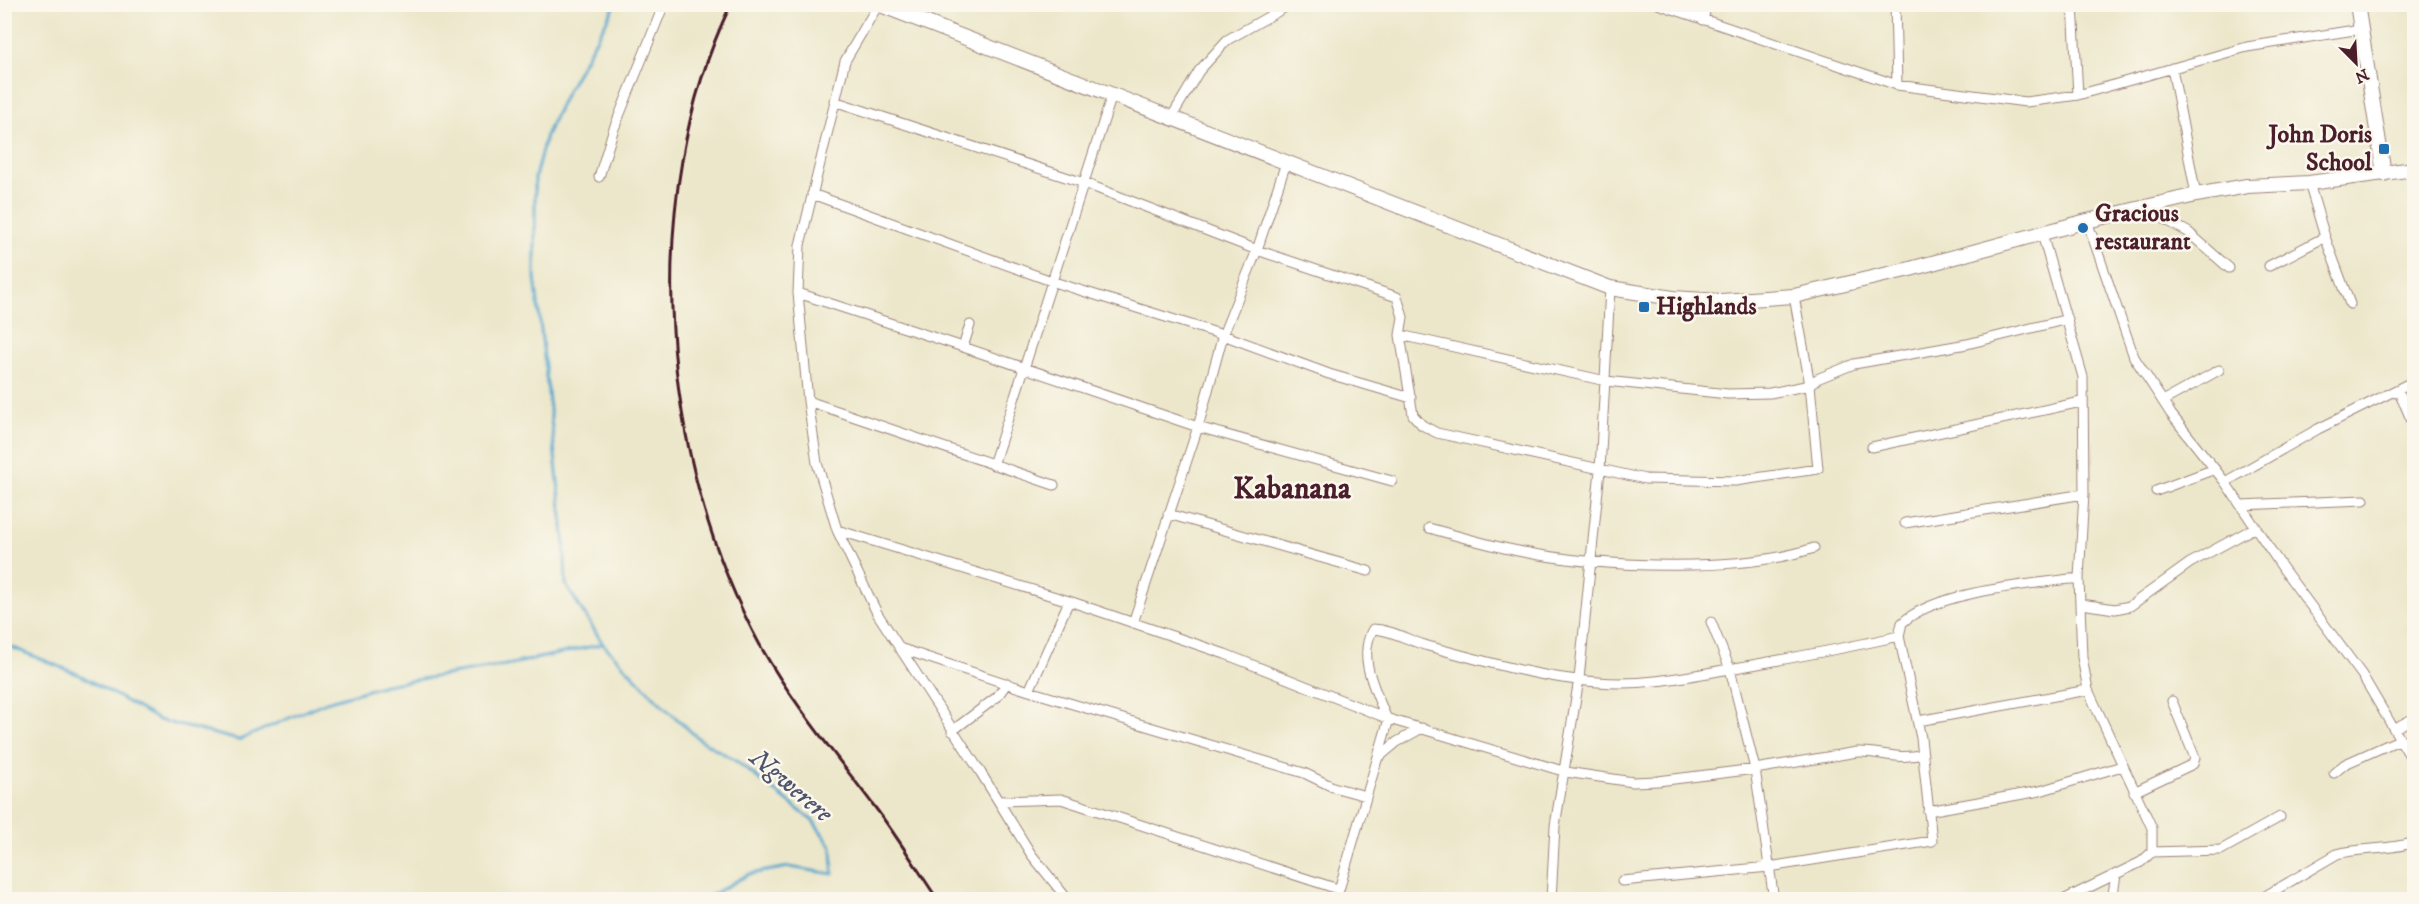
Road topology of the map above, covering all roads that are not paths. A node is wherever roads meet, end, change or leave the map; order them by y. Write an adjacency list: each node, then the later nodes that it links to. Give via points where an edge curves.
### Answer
1 (664, 4): 20 (street)
2 (1291, 4): 16 (street, via 1227,40 1199,70)
3 (1658, 4): 9 (street)
4 (1707, 4): 9 (street)
5 (1895, 4): 12 (street)
6 (2073, 4): 14 (street)
7 (878, 5): 13 (street); 15 (street, via 845,61)
8 (2358, 5): 10 (street)
9 (1703, 20): 12 (street)
10 (2361, 29): 11 (street, via 2247,47); 19 (street)
11 (2172, 68): 14 (street); 24 (street)
12 (1897, 85): 14 (street, via 2026,102)
13 (1112, 95): 16 (street); 21 (street)
14 (2078, 95)
15 (834, 101): 21 (street); 23 (street)
16 (1171, 118): 17 (street)
17 (1286, 163): 29 (street); 33 (street)
18 (2415, 169): 19 (street)
19 (2384, 174): 22 (street)
20 (599, 177)
21 (1084, 183): 29 (street); 32 (street)
22 (2309, 183): 24 (street, via 2247,186); 28 (street)
23 (812, 194): 32 (street); 34 (street, via 800,245)
24 (2196, 195): 25 (street)
25 (2150, 206): 26 (street); 31 (street, via 2188,232)
26 (2087, 221): 27 (street); 50 (street, via 2134,357)
27 (2042, 234): 35 (street); 37 (street)
28 (2325, 237): 30 (street); 36 (street)
29 (1257, 250): 39 (street); 40 (street, via 1397,297 1403,316)
30 (2269, 266)
31 (2229, 268)
32 (1054, 282): 39 (street); 42 (street)
33 (1610, 288): 35 (street, via 1720,301); 44 (street)
34 (798, 293): 41 (street); 49 (street)
35 (1794, 296): 46 (street)
36 (2350, 304)
37 (2068, 320): 46 (street, via 1854,364); 51 (street, via 2083,377)
38 (970, 326): 41 (street)
39 (1223, 335): 48 (street, via 1329,374); 53 (street)
40 (1400, 335): 44 (street); 48 (street)
41 (963, 346): 42 (street)
42 (1025, 368): 53 (street); 55 (street)
43 (2218, 370): 50 (street)
44 (1606, 381): 46 (street, via 1728,394 1770,393); 57 (street)
45 (2415, 381): 47 (street)
46 (1810, 385): 57 (street, via 1818,469 1735,480 1645,480)
47 (2398, 389): 52 (street); 59 (street)
48 (1411, 398): 57 (street, via 1413,415 1437,433)
49 (808, 401): 55 (street); 69 (street, via 817,463)
50 (2163, 401): 56 (street)
51 (2081, 402): 54 (street); 62 (street)
52 (2415, 426)
53 (1198, 428): 58 (street); 65 (street)
54 (1872, 447)
55 (993, 465): 60 (street)
56 (2215, 469): 59 (street); 61 (street)
57 (1600, 470): 71 (street)
58 (1392, 481)
59 (2225, 482): 64 (street)
60 (1054, 485)
61 (2156, 491)
62 (2084, 494): 66 (street); 73 (street)
63 (2364, 500): 64 (street)
64 (2241, 505): 67 (street)
65 (1168, 514): 72 (street); 77 (street)
66 (1905, 523)
67 (2256, 527): 75 (street, via 2190,564 2130,606 2115,609); 90 (street, via 2362,675)
68 (1429, 528): 71 (street, via 1519,551)
69 (837, 530): 74 (street); 79 (street, via 877,613)
70 (1814, 548): 71 (street, via 1703,565)
71 (1591, 561): 81 (street)
72 (1368, 571)
73 (2079, 578): 75 (street); 78 (street, via 2001,588 1923,607 1902,623)
74 (1069, 601): 77 (street); 84 (street)
75 (2080, 604): 83 (street)
76 (1711, 621): 80 (street)
77 (1133, 623): 86 (street, via 1225,654)
78 (1899, 636): 80 (street); 88 (street)
79 (899, 648): 82 (street); 91 (street)
80 (1730, 669): 81 (street, via 1651,683); 97 (street)
81 (1579, 679): 86 (street, via 1474,659 1410,641 1394,631 1373,628 1365,655); 98 (street)
82 (1007, 683): 84 (street); 91 (street, via 997,697)
83 (2088, 690): 88 (street); 96 (street)
84 (1029, 691): 101 (street, via 1304,773)
85 (2172, 701): 100 (street, via 2195,758 2193,764)
86 (1388, 718): 89 (street); 94 (street)
87 (2415, 718): 90 (street)
88 (1918, 721): 93 (street)
89 (1422, 728): 94 (street, via 1403,737); 98 (street)
90 (2395, 728): 92 (street)
91 (952, 731): 102 (street)
92 (2401, 739): 95 (street); 99 (street, via 2344,764)
93 (1922, 754): 97 (street, via 1900,758 1872,751 1857,752); 103 (street)
94 (1379, 757): 101 (street)
95 (2414, 760)
96 (2122, 766): 100 (street); 103 (street, via 2040,791)
97 (1755, 769): 98 (street, via 1633,782); 107 (street)
98 (1566, 772): 114 (street, via 1556,826)
99 (2334, 773)
100 (2134, 792): 106 (street, via 2152,828)
101 (1365, 796): 110 (street)
102 (999, 801): 110 (street, via 1061,799); 112 (street, via 1031,854)
103 (1928, 811): 107 (street, via 1932,841)
104 (2280, 817): 106 (street, via 2221,850)
105 (2415, 842): 111 (street, via 2387,850 2337,854)
106 (2152, 852): 108 (street)
107 (1769, 867): 109 (street); 115 (street)
108 (2116, 875): 116 (street); 117 (street)
109 (1622, 881)
110 (1338, 890): 113 (street)
111 (2262, 898)
112 (1068, 900)
113 (1336, 900)
114 (1551, 900)
115 (1774, 900)
116 (2063, 900)
117 (2112, 900)

